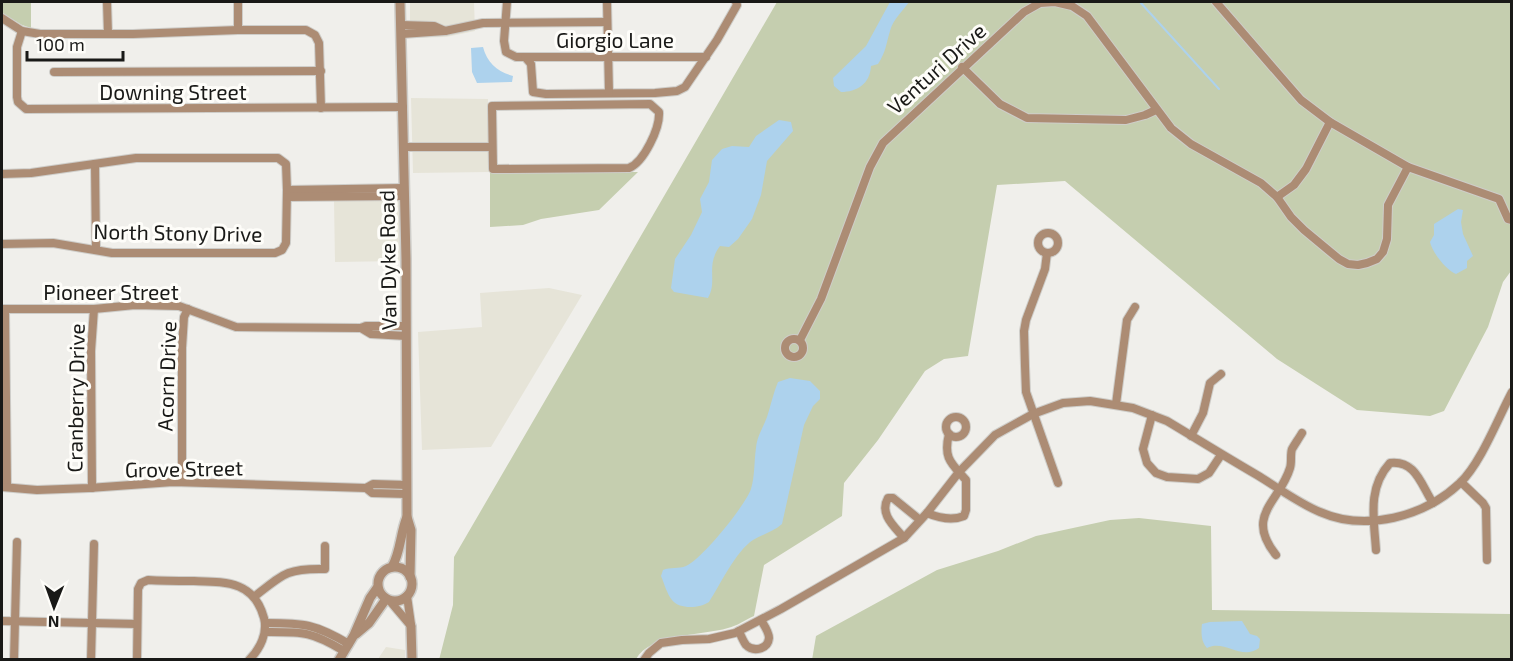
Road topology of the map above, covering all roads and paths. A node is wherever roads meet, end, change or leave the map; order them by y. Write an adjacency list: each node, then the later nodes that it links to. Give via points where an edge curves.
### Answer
1 (107, 2): 14 (street)
2 (238, 2): 11 (street)
3 (400, 2): 12 (street, Van Dyke Road)
4 (507, 2): 10 (street)
5 (607, 2): 9 (street)
6 (1216, 2): 27 (street, via 1301,100)
7 (737, 3): 17 (street)
8 (2, 18): 13 (street)
9 (607, 22): 10 (street); 16 (street)
10 (505, 23): 12 (street, via 483,23 445,32 434,26); 15 (street, via 506,52)
11 (238, 30): 14 (street); 19 (street, via 311,32 319,43)
12 (402, 30): 24 (street, Van Dyke Road)
13 (22, 31): 14 (street); 25 (street, Downing Street, via 17,47 17,97 26,109)
14 (108, 34)
15 (525, 57): 16 (street, Giorgio Lane); 21 (street, via 531,64)
16 (609, 57): 17 (street, Giorgio Lane); 22 (street)
17 (706, 57): 22 (street, via 685,87 677,91)
18 (962, 68): 26 (street, via 1000,104 1027,118 1126,120); 26 (street, Venturi Drive, via 1032,7 1047,2 1065,3 1087,16); 45 (street, Venturi Drive, via 883,143)
19 (321, 71): 20 (street); 25 (street)
20 (54, 72)
21 (533, 92): 22 (street); 23 (street)
22 (609, 93)
23 (532, 105): 29 (street, via 492,106); 29 (street, via 650,104 659,112 660,120 635,166 493,169)
24 (403, 107): 25 (street, Downing Street); 28 (street, Van Dyke Road)
25 (321, 108)
26 (1156, 110): 35 (street, Venturi Drive, via 1180,136 1246,173)
27 (1330, 122): 31 (street); 35 (street, via 1294,185)
28 (403, 147): 29 (street); 33 (street, Van Dyke Road)
29 (491, 147)
30 (95, 164): 32 (street); 34 (street, via 136,158 278,158 286,164); 38 (street)
31 (1408, 167): 35 (street, Venturi Drive, via 1388,205 1383,252 1367,263 1358,265 1339,259 1304,230); 36 (street, via 1492,195)
32 (2, 174)
33 (403, 192): 34 (street); 44 (street, Van Dyke Road)
34 (287, 194): 38 (street, North Stony Drive, via 286,243 275,253)
35 (1277, 197)
36 (1512, 220)
37 (2, 244): 38 (street, North Stony Drive, via 53,243)
38 (96, 250)
39 (1047, 253): 49 (street, via 1024,332 1026,392)
40 (1135, 307): 48 (street, via 1127,320)
41 (3, 309): 42 (street, Pioneer Street); 59 (street)
42 (94, 309): 43 (street, Pioneer Street, via 135,305); 60 (street, Cranberry Drive)
43 (188, 309): 44 (street, Pioneer Street, via 236,327 366,326); 56 (street, Acorn Drive, via 182,348)
44 (406, 331): 62 (street, Van Dyke Road)
45 (800, 340)
46 (1221, 374): 53 (street, via 1210,383 1203,413)
47 (1512, 392): 57 (street)
48 (1116, 404): 49 (street, via 1063,403); 50 (street)
49 (1033, 414): 55 (street, via 995,435); 58 (street)
50 (1152, 415): 53 (street); 54 (street, via 1143,449 1147,463 1156,473 1198,479 1209,473)
51 (1302, 433): 61 (street)
52 (949, 434): 55 (street, via 947,455)
53 (1191, 436): 54 (street)
54 (1221, 455): 61 (street)
55 (959, 472): 64 (street); 64 (street, via 966,480 964,516 945,519)
56 (182, 482): 60 (street, Grove Street); 62 (street, Grove Street, via 366,488 373,484)
57 (1461, 482): 63 (street); 74 (street, via 1486,508)
58 (1058, 483)
59 (4, 487): 60 (street, Grove Street)
60 (92, 488)
61 (1279, 488): 67 (street, via 1320,512 1352,520); 73 (street, via 1264,513 1266,543)
62 (407, 489): 65 (street, Van Dyke Road)
63 (1434, 502): 67 (street, via 1414,513); 67 (street, via 1408,465 1390,463 1374,494)
64 (927, 513): 66 (street)
65 (407, 517): 75 (street, Van Dyke Road); 76 (street, Van Dyke Road, via 411,530)
66 (920, 520): 68 (street); 68 (street, via 888,498 884,511)
67 (1374, 520): 72 (street)
68 (904, 538): 81 (street)
69 (17, 542): 83 (street)
70 (94, 544): 84 (street)
71 (325, 546): 79 (street, via 325,569 303,568 284,573)
72 (1376, 550)
73 (1276, 555)
74 (1487, 560)
75 (392, 567): 76 (street, via 403,568); 77 (street, via 379,576)
76 (410, 577): 78 (street, via 412,588)
77 (377, 588): 80 (street); 90 (street)
78 (407, 596): 80 (street); 87 (street)
79 (255, 597): 85 (street); 86 (street, via 228,583 147,580 138,589)
80 (388, 600): 87 (street); 90 (street)
81 (761, 620): 88 (street); 88 (street, via 769,636 766,646 760,649 753,650 746,644)
82 (2, 621): 83 (street)
83 (15, 621): 84 (street); 91 (street)
84 (92, 623): 86 (street); 92 (street)
85 (266, 623): 89 (street); 90 (street, via 307,624 324,630)
86 (137, 624): 93 (street)
87 (411, 626): 95 (street)
88 (739, 631): 96 (street, via 661,644)
89 (265, 632): 90 (street, via 307,633); 94 (street)
90 (346, 647)
91 (14, 660)
92 (91, 660)
93 (137, 660)
94 (249, 660)
95 (412, 660)
96 (644, 660)

